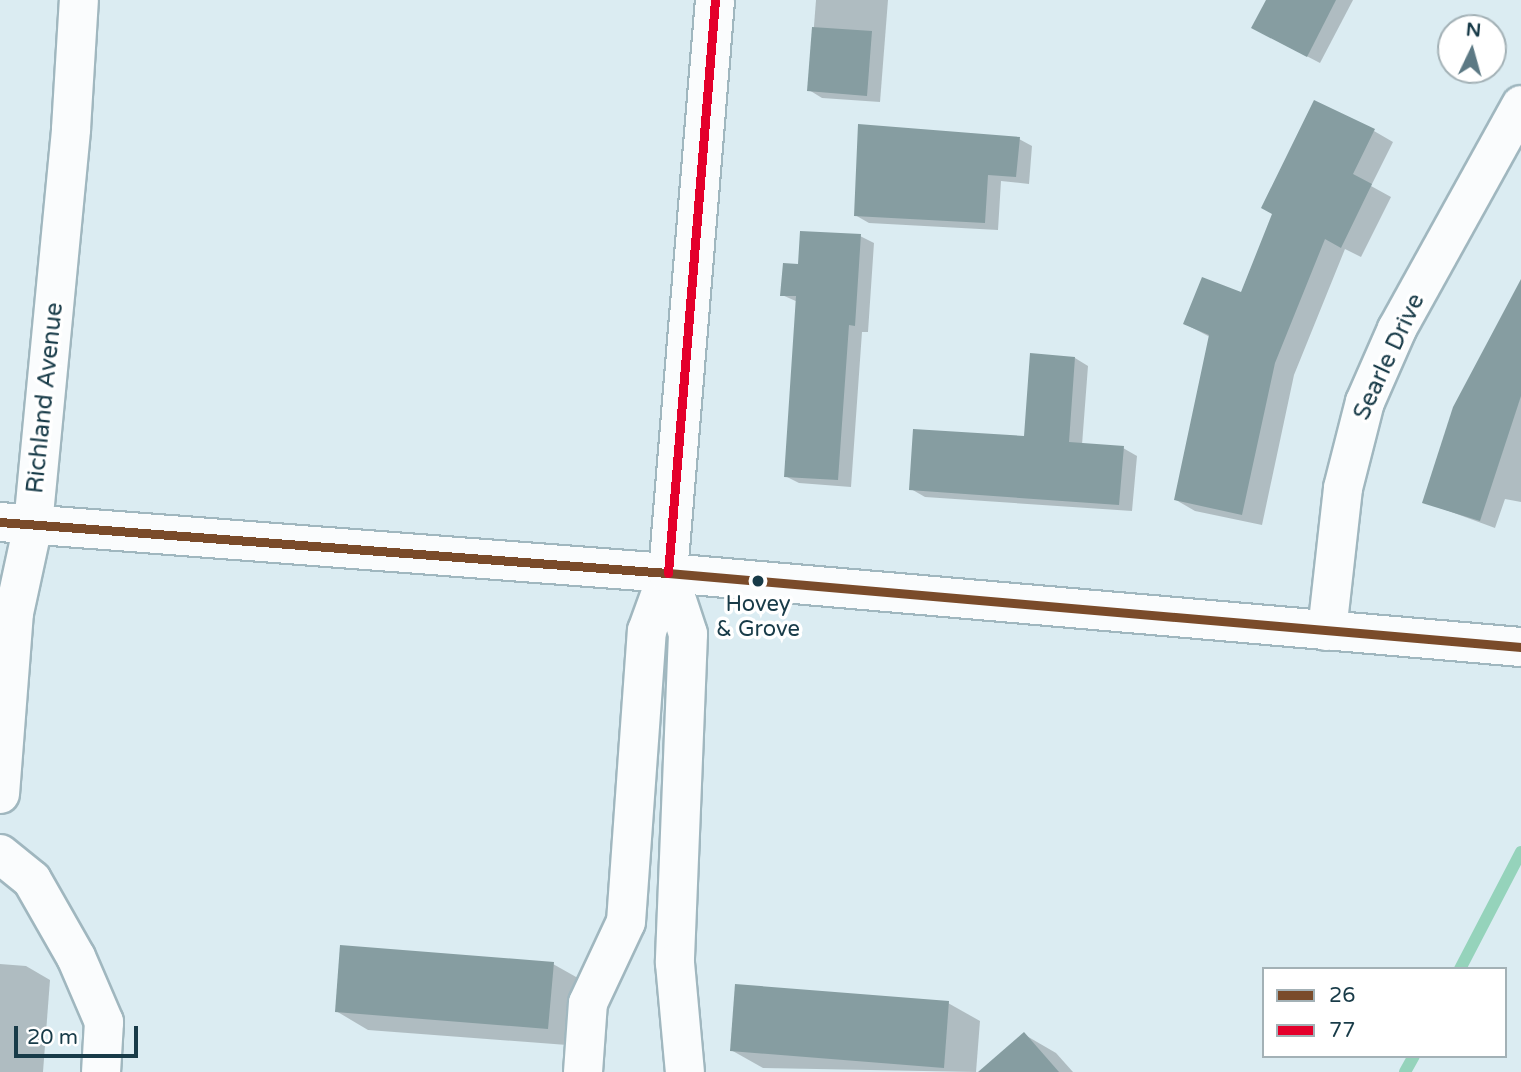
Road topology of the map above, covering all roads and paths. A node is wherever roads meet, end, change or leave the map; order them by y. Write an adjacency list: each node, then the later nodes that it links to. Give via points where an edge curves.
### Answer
1 (79, 0): 4 (street, Richland Avenue, via 71,130)
2 (715, 0): 5 (street)
3 (1521, 105): 6 (street, Searle Drive, via 1397,329 1365,402 1343,488)
4 (16, 523): 5 (street); 8 (street, Richland Avenue)
5 (668, 573): 6 (street); 10 (street, via 647,631); 11 (street, via 688,634)
6 (1327, 631): 7 (street)
7 (1521, 647)
8 (0, 794)
9 (0, 854): 12 (street, via 32,880 76,957 104,1022)
10 (629, 879): 11 (street); 13 (street, via 626,922 588,1003)
11 (676, 883): 14 (street, via 675,963)
12 (101, 1072)
13 (583, 1072)
14 (685, 1072)

